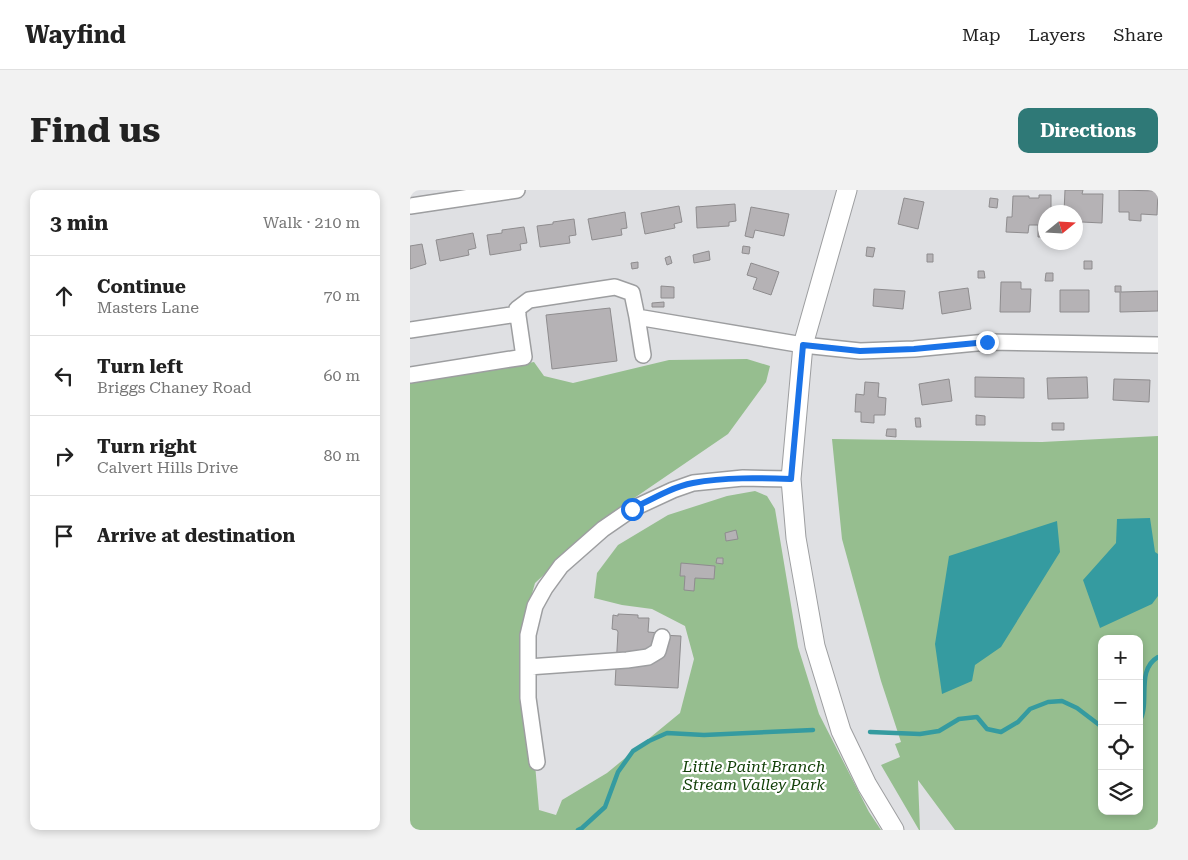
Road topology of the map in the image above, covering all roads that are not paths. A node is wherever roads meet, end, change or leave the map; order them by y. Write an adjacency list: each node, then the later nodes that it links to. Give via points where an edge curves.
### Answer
1 (517, 190): 3 (street)
2 (847, 190): 7 (main road)
3 (410, 206)
4 (518, 314): 5 (street, via 517,309 529,300 615,287 632,293); 6 (street); 10 (street, via 524,357)
5 (637, 317): 7 (street); 9 (street)
6 (410, 330)
7 (803, 345): 8 (street, via 860,351 987,342); 11 (main road)
8 (1158, 345)
9 (642, 355)
10 (410, 375)
11 (791, 479): 13 (street, via 742,478 693,483 632,509 603,529 561,566 535,606 528,635); 15 (main road, via 796,538 815,646 844,738)
12 (662, 637): 13 (street, via 658,651 648,657)
13 (528, 667): 14 (street, via 528,698)
14 (537, 762)
15 (894, 830)

